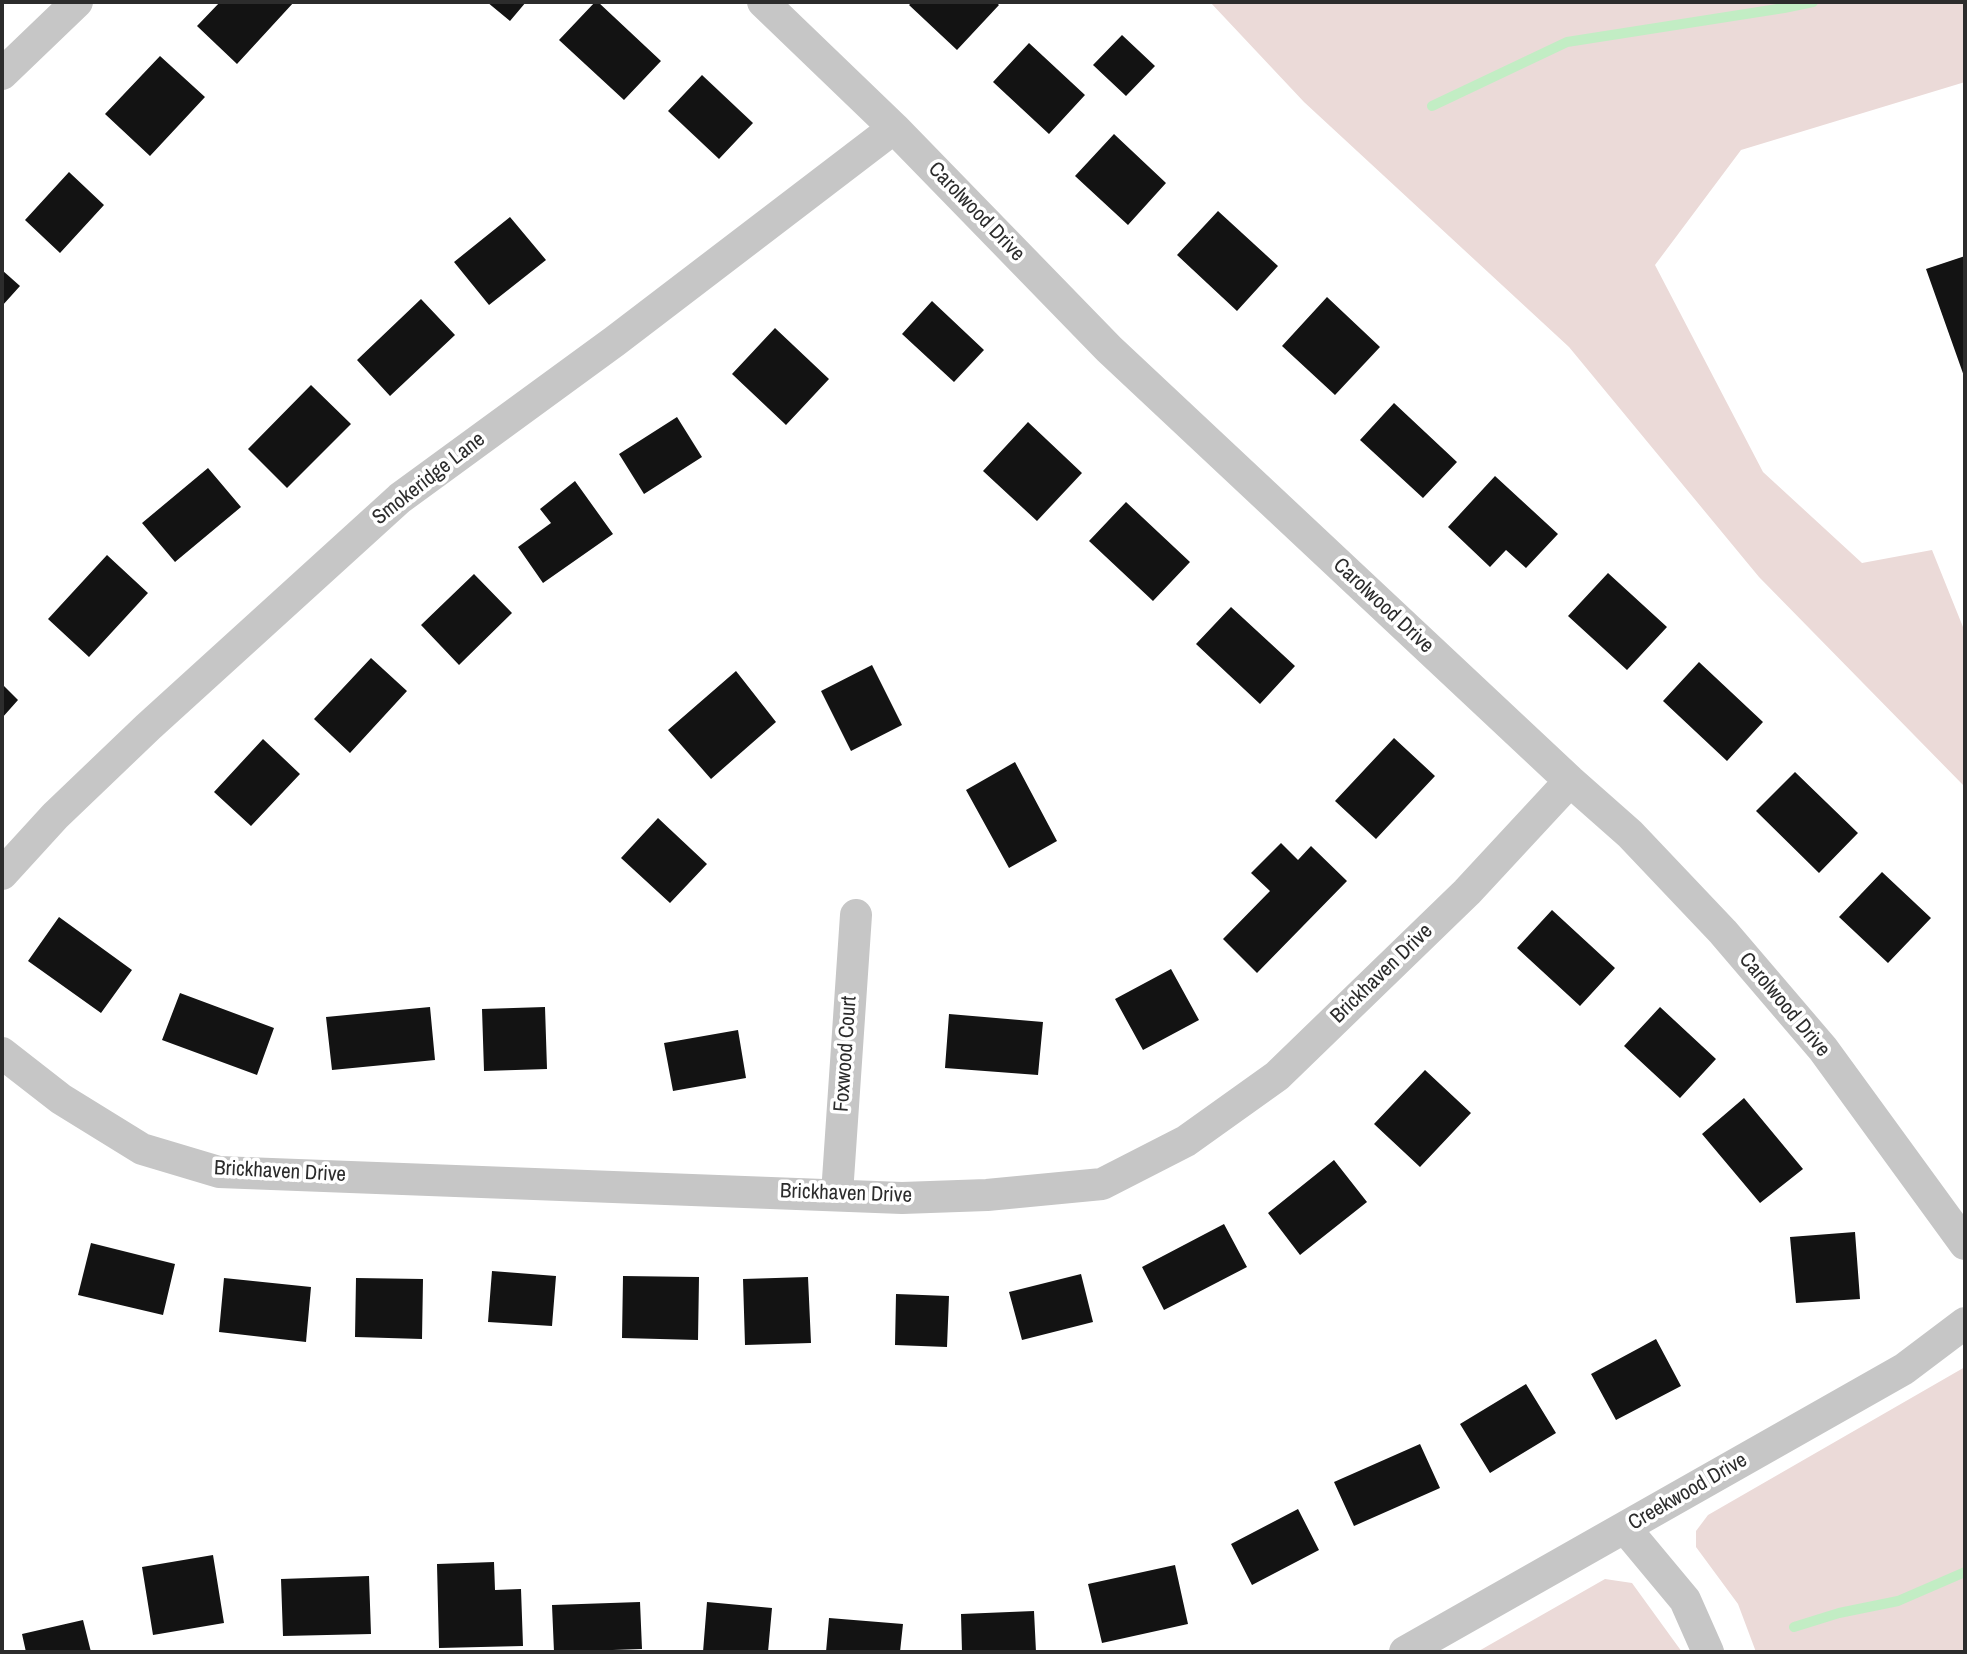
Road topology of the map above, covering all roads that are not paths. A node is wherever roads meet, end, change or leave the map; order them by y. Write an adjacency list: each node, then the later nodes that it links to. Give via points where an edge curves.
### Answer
1 (77, 2): 3 (street)
2 (762, 2): 4 (street, Carolwood Drive)
3 (2, 74)
4 (894, 128): 5 (street, Carolwood Drive, via 1109,349); 6 (street, Smokeridge Lane, via 400,498 148,727)
5 (1570, 781): 9 (street, Brickhaven Drive, via 1466,892 1277,1076 1186,1141 1102,1184 987,1195 902,1198); 10 (street, Carolwood Drive, via 1658,863 1823,1049)
6 (2, 874)
7 (856, 915): 9 (street, Foxwood Court)
8 (2, 1053): 9 (street, Brickhaven Drive, via 61,1099 142,1149 219,1172)
9 (836, 1194)
10 (1965, 1244)
11 (1965, 1323): 12 (street, Creekwood Drive, via 1904,1369)
12 (1625, 1528): 13 (street, Creekwood Drive); 14 (street, via 1685,1600)
13 (1405, 1652)
14 (1708, 1652)

